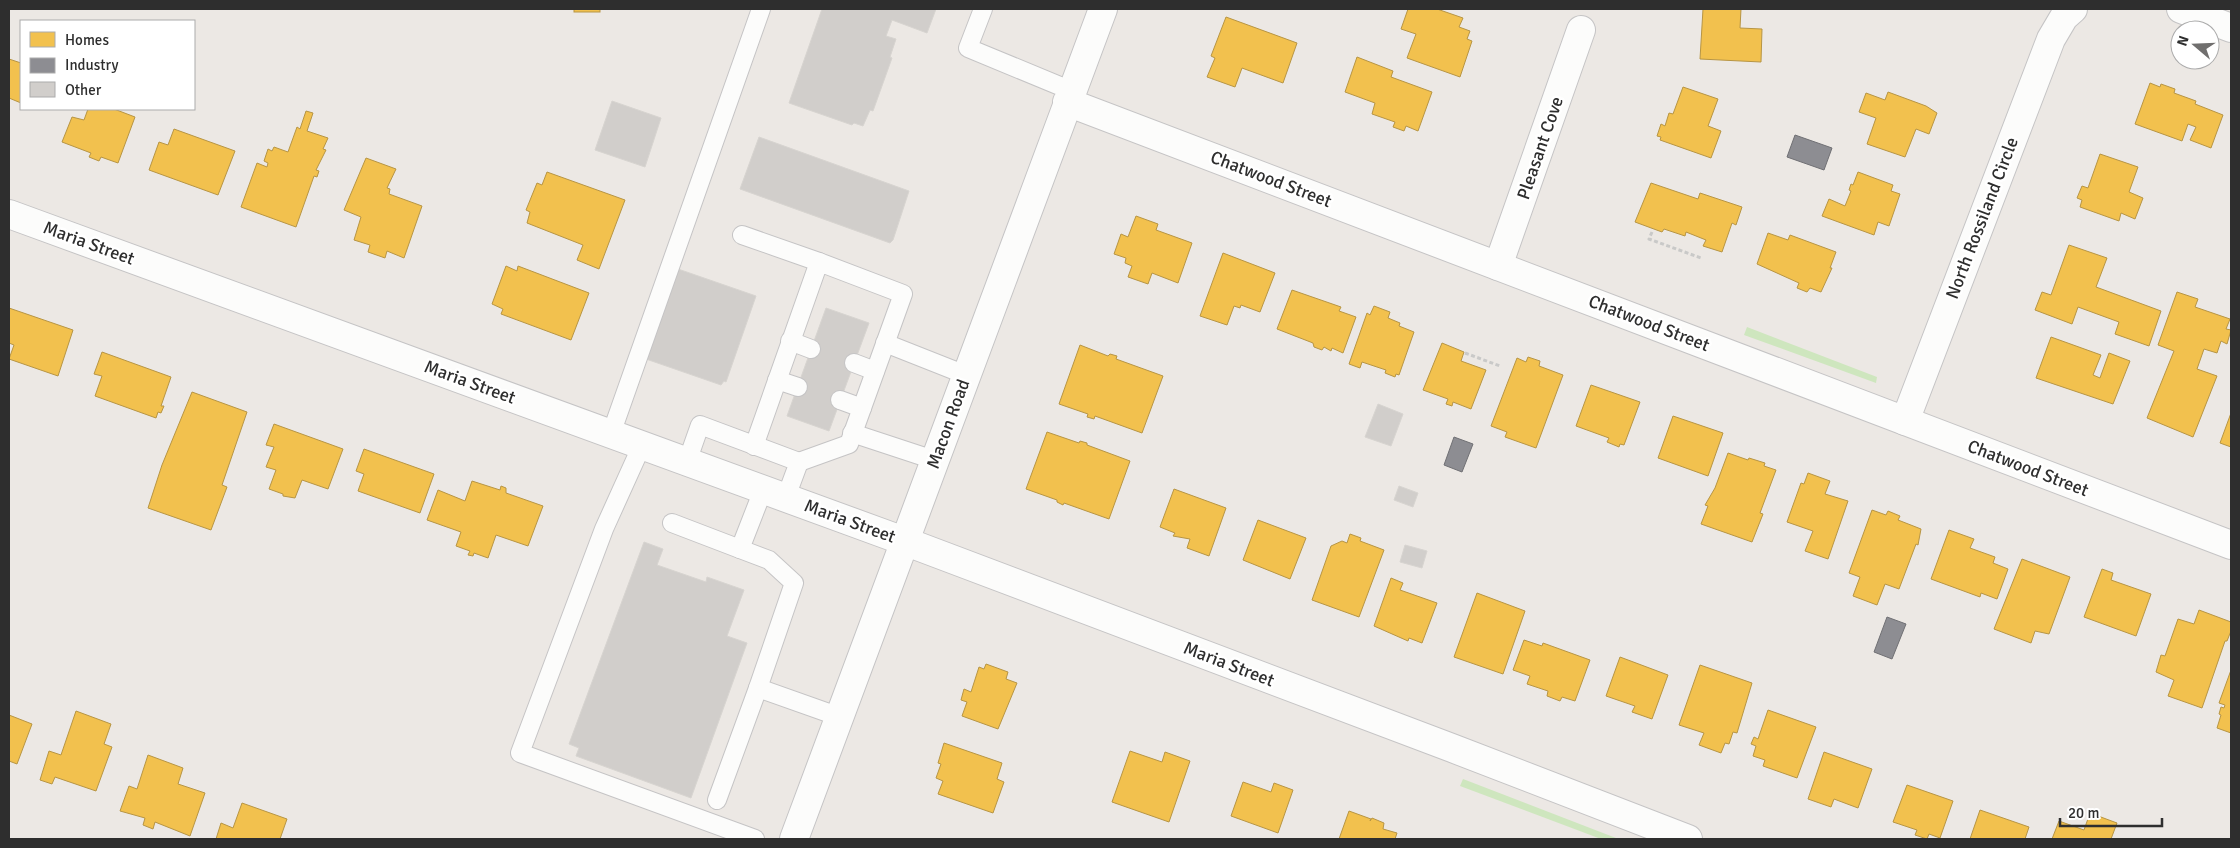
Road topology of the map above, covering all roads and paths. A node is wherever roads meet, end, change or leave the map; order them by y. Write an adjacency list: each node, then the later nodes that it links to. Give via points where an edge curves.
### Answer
1 (761, 9): 29 (lane)
2 (983, 9): 8 (lane, via 968,48)
3 (1103, 9): 8 (street, Macon Road)
4 (2181, 9): 6 (street)
5 (2068, 13): 27 (street, North Rossiland Circle, via 2051,39)
6 (2231, 28)
7 (1581, 30): 14 (street, Pleasant Cove)
8 (1070, 96): 14 (street, Chatwood Street); 22 (street, Macon Road)
9 (9, 214): 29 (street, Maria Street)
10 (1652, 232): 12 (path, via 1649,239)
11 (742, 235): 13 (lane)
12 (1702, 258)
13 (819, 262): 15 (lane); 16 (lane, via 903,294)
14 (1498, 266): 27 (street, Chatwood Street)
15 (790, 341): 17 (lane); 23 (lane)
16 (885, 343): 21 (lane); 22 (lane)
17 (811, 348)
18 (1465, 353): 20 (path)
19 (854, 363): 21 (lane)
20 (1500, 366)
21 (875, 370): 26 (lane)
22 (966, 375): 32 (street, Macon Road)
23 (777, 380): 24 (lane); 31 (lane)
24 (798, 387)
25 (840, 400): 26 (lane)
26 (862, 408): 28 (lane)
27 (1905, 421): 38 (street, Chatwood Street)
28 (852, 433): 32 (lane); 34 (lane, via 849,444)
29 (611, 434): 30 (street, Maria Street)
30 (642, 445): 33 (street, Maria Street); 43 (lane, via 604,530 520,753)
31 (754, 446): 33 (lane, via 700,425); 34 (lane)
32 (934, 460): 37 (street, Macon Road)
33 (687, 462): 35 (street, Maria Street)
34 (798, 462): 35 (lane)
35 (774, 494): 37 (street, Maria Street); 39 (lane)
36 (672, 523): 39 (lane)
37 (904, 541): 41 (street, Macon Road); 45 (street, Maria Street)
38 (2231, 544)
39 (740, 549): 40 (lane, via 768,560 794,583)
40 (758, 688): 41 (lane); 42 (lane)
41 (840, 717): 44 (street, Macon Road)
42 (717, 800)
43 (755, 839)
44 (794, 839)
45 (1688, 839)

